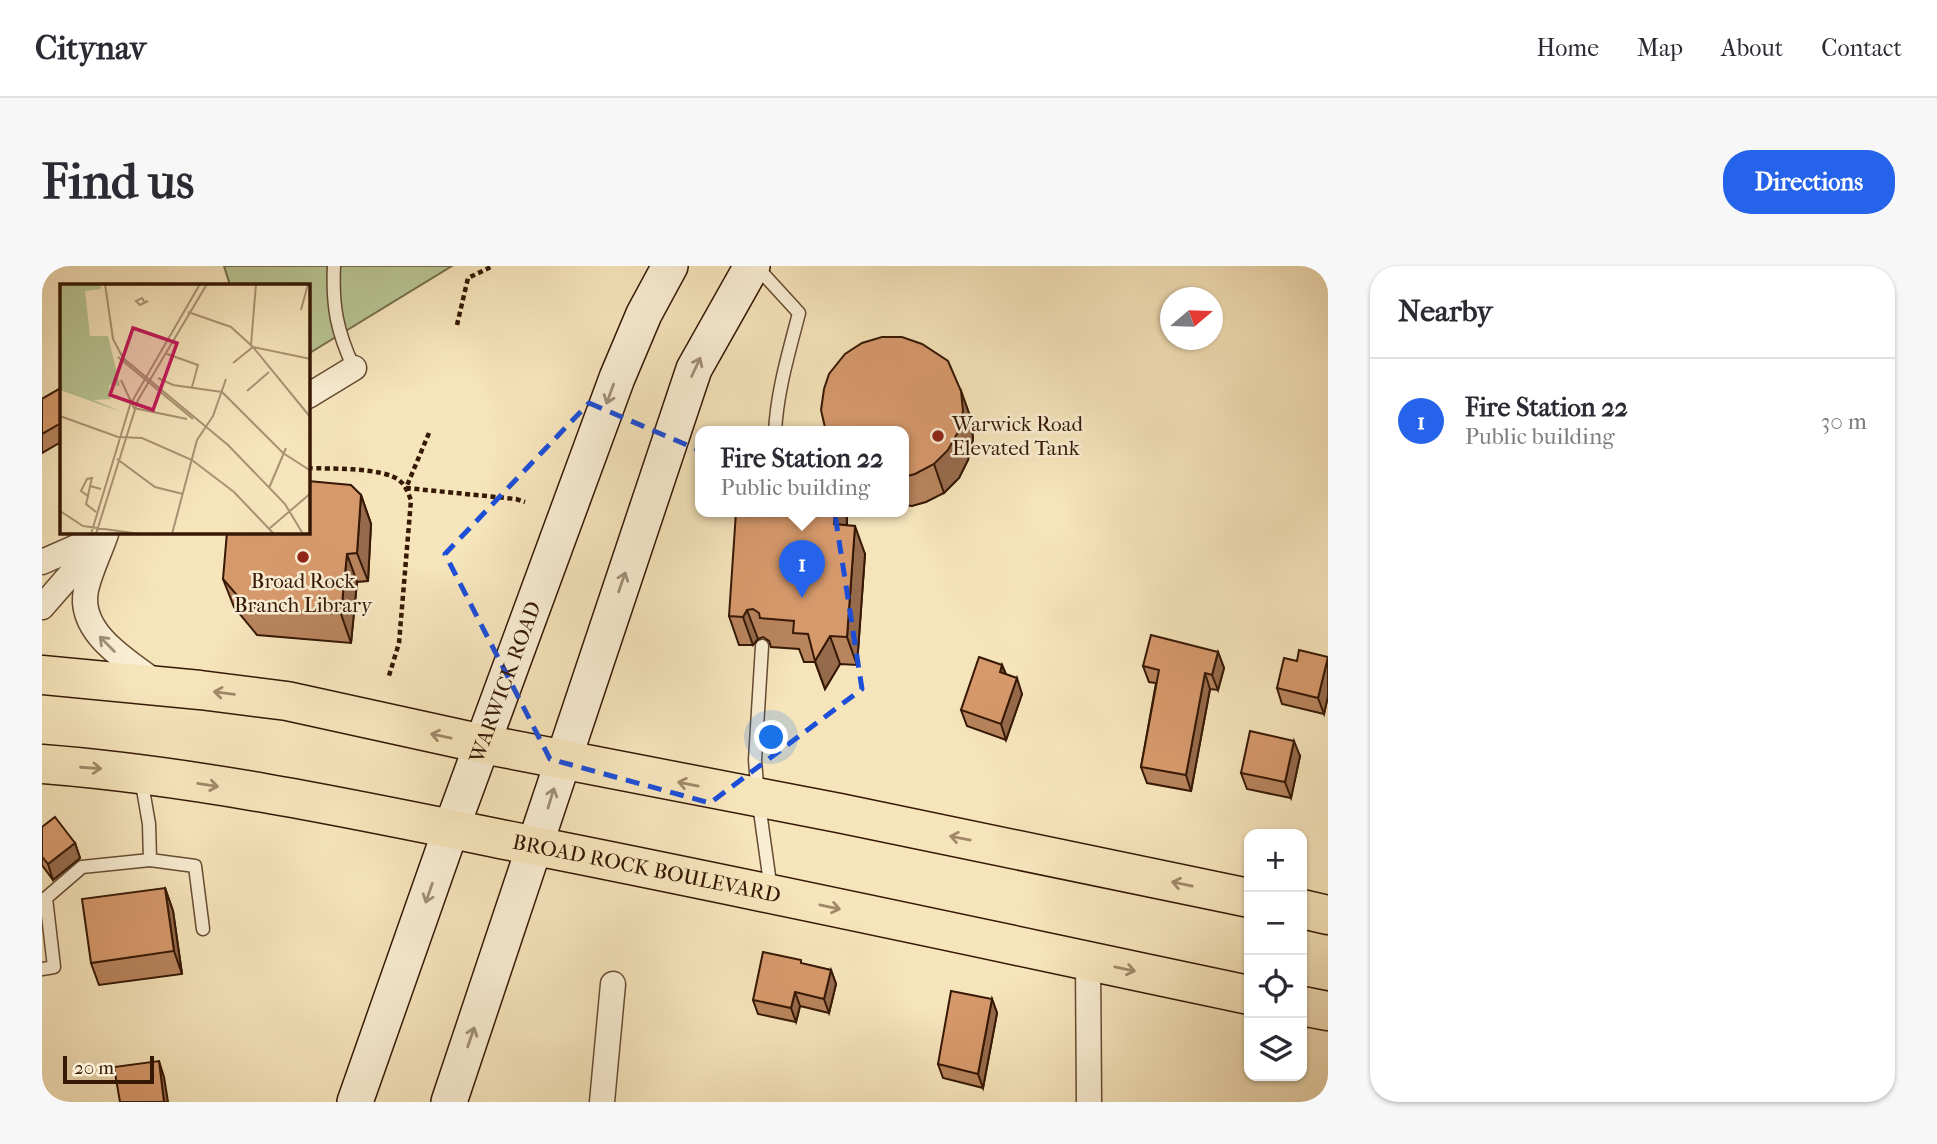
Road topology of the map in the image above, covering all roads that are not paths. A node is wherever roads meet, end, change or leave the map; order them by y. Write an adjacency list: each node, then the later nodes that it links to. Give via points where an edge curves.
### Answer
1 (334, 266): 4 (lane, via 332,292 340,337)
2 (670, 266): 15 (main road, WARWICK ROAD, one-way to 15, via 617,377)
3 (754, 266): 6 (lane, via 799,313); 16 (main road, one-way to 3, via 694,369)
4 (354, 368): 5 (street)
5 (310, 395)
6 (775, 426)
7 (105, 534): 10 (street)
8 (106, 534): 11 (street)
9 (107, 534): 14 (street, one-way to 9, via 110,648 97,635 89,615 86,592)
10 (42, 562)
11 (42, 607)
12 (762, 646): 19 (lane, via 755,760)
13 (42, 675): 14 (main road)
14 (161, 686): 15 (main road, one-way to 14, via 287,701)
15 (483, 744): 16 (main road); 20 (main road, WARWICK ROAD)
16 (563, 760): 19 (main road, one-way to 16); 21 (main road, one-way to 16)
17 (42, 764): 18 (main road, BROAD ROCK BOULEVARD, one-way to 18)
18 (140, 775): 20 (main road, BROAD ROCK BOULEVARD, one-way to 20); 22 (lane)
19 (758, 797): 23 (lane); 24 (main road, one-way to 19)
20 (451, 829): 21 (main road, BROAD ROCK BOULEVARD); 34 (main road, WARWICK ROAD, one-way to 34)
21 (536, 846): 23 (main road, BROAD ROCK BOULEVARD); 35 (main road, one-way to 21)
22 (150, 860): 27 (lane, via 195,866); 29 (lane, via 82,867 46,898 54,967)
23 (772, 894): 28 (main road, BROAD ROCK BOULEVARD, one-way to 28)
24 (1244, 897)
25 (1307, 910): 26 (main road)
26 (1328, 915)
27 (203, 929)
28 (1088, 961): 31 (main road, BROAD ROCK BOULEVARD, one-way to 31); 37 (street)
29 (42, 968)
30 (613, 984): 36 (street)
31 (1244, 994)
32 (1307, 1007): 33 (main road)
33 (1328, 1011)
34 (355, 1102)
35 (449, 1102)
36 (602, 1102)
37 (1089, 1102)

